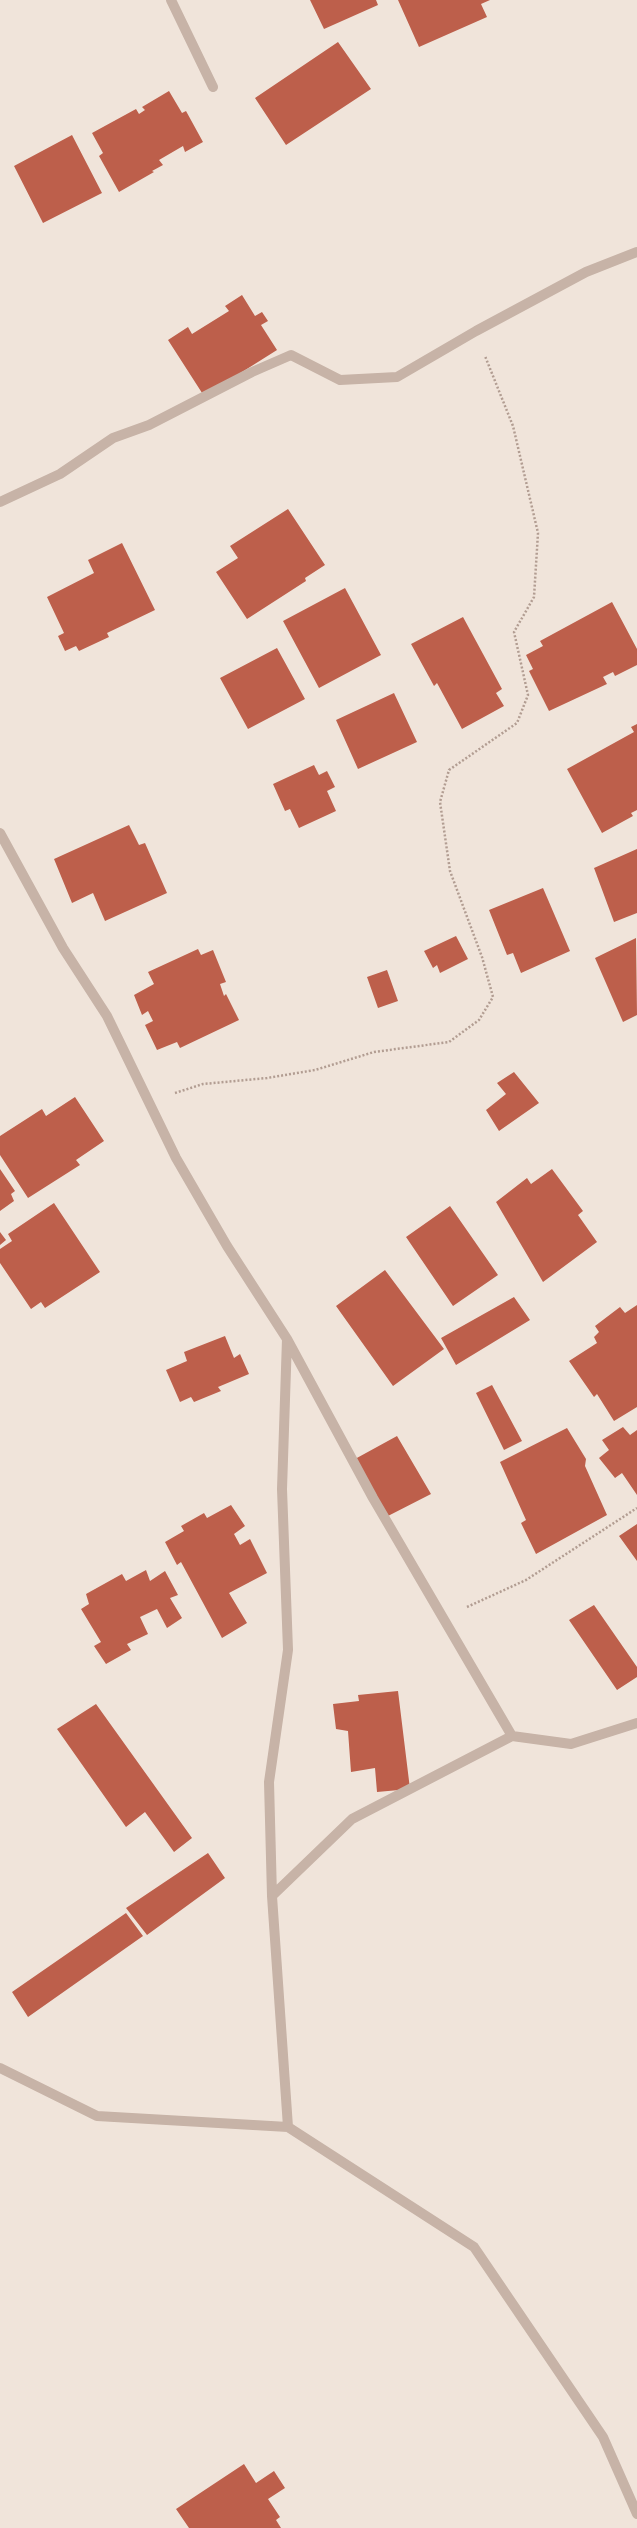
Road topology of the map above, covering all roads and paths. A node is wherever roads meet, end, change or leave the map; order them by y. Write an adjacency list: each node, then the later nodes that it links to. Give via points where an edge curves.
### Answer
1 (171, 0): 2 (street)
2 (213, 87)
3 (637, 252): 4 (street, via 586,272)
4 (476, 331): 5 (street, via 397,377 340,380 291,354 149,425 113,438 60,474); 7 (path, via 513,426 538,533 534,597 514,632 528,695 517,723 449,770 440,802 450,871 482,957 493,997 479,1020 449,1042 374,1052 315,1070 203,1084)
5 (0, 502)
6 (0, 833): 7 (street, via 63,948 107,1016)
7 (147, 1100): 8 (street, via 176,1158 227,1246)
8 (287, 1339): 10 (street, via 373,1498); 13 (street, via 282,1489 288,1650 269,1782)
9 (637, 1508): 10 (path, via 526,1580)
10 (443, 1618): 12 (street)
11 (637, 1723): 12 (street, via 571,1744)
12 (512, 1736): 13 (street, via 352,1819)
13 (272, 1896): 15 (street)
14 (0, 2068): 15 (street, via 97,2116)
15 (288, 2127): 16 (street, via 474,2247 603,2437)
16 (637, 2514)

